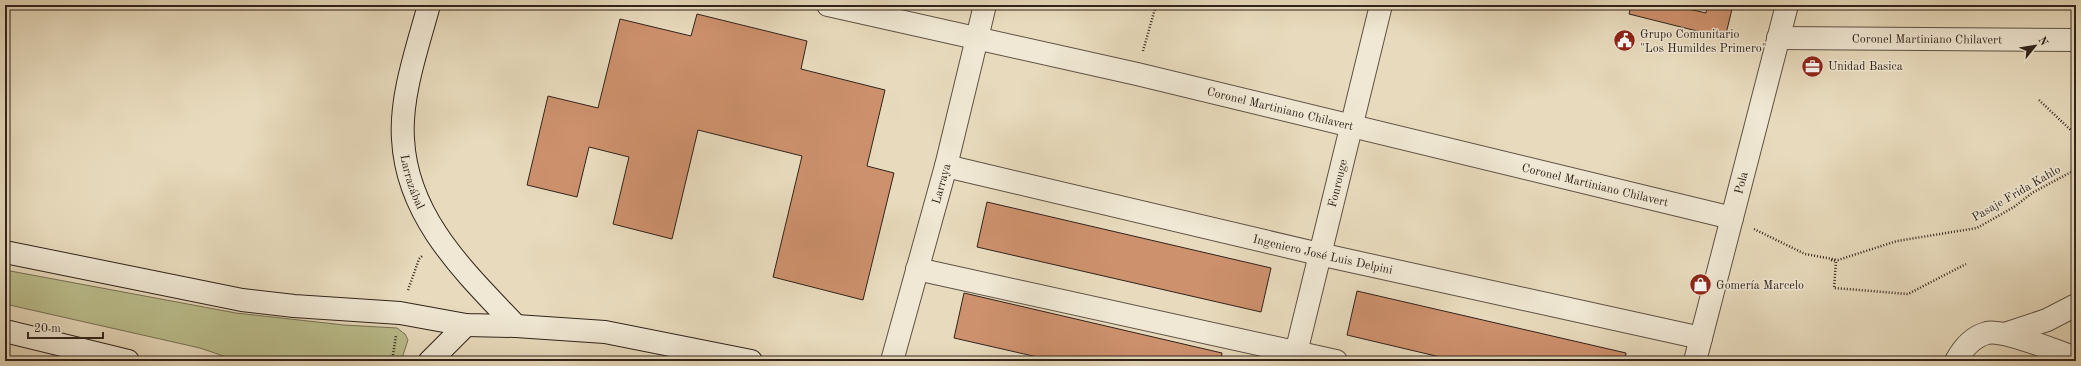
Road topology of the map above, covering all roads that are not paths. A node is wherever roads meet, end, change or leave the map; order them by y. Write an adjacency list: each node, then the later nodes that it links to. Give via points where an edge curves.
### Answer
1 (428, 5): 17 (street, Larrazábal, via 404,115 403,145 406,165 414,193 432,228 456,262)
2 (828, 5): 6 (street, Coronel Martiniano Chilavert)
3 (985, 5): 6 (street, Larraya)
4 (1381, 5): 9 (street, Fonrouge)
5 (1787, 5): 7 (street, Pola)
6 (978, 38): 9 (street, Coronel Martiniano Chilavert); 10 (street, Larraya)
7 (1778, 38): 8 (street, Coronel Martiniano Chilavert); 11 (street, Pola)
8 (2076, 40)
9 (1350, 127): 11 (street, Coronel Martiniano Chilavert); 13 (street, Fonrouge)
10 (946, 166): 13 (street, Ingeniero José Luis Delpini); 14 (street, Larraya)
11 (1732, 218): 20 (street, Pola)
12 (5, 252): 16 (street, via 242,300 400,313)
13 (1319, 254): 20 (street, Ingeniero José Luis Delpini); 21 (street, Fonrouge)
14 (917, 269): 21 (street); 26 (street, Larraya)
15 (2076, 305): 19 (street, via 2047,320)
16 (466, 325): 17 (street); 24 (street)
17 (516, 326): 25 (street, via 605,332)
18 (5, 331): 23 (street)
19 (2005, 334): 22 (street); 29 (street, via 1988,333 1970,341)
20 (1701, 338): 28 (street, Pola)
21 (1295, 356): 27 (street)
22 (2076, 358)
23 (128, 361)
24 (430, 361)
25 (751, 361)
26 (892, 361)
27 (1336, 361)
28 (1695, 361)
29 (1956, 361)

